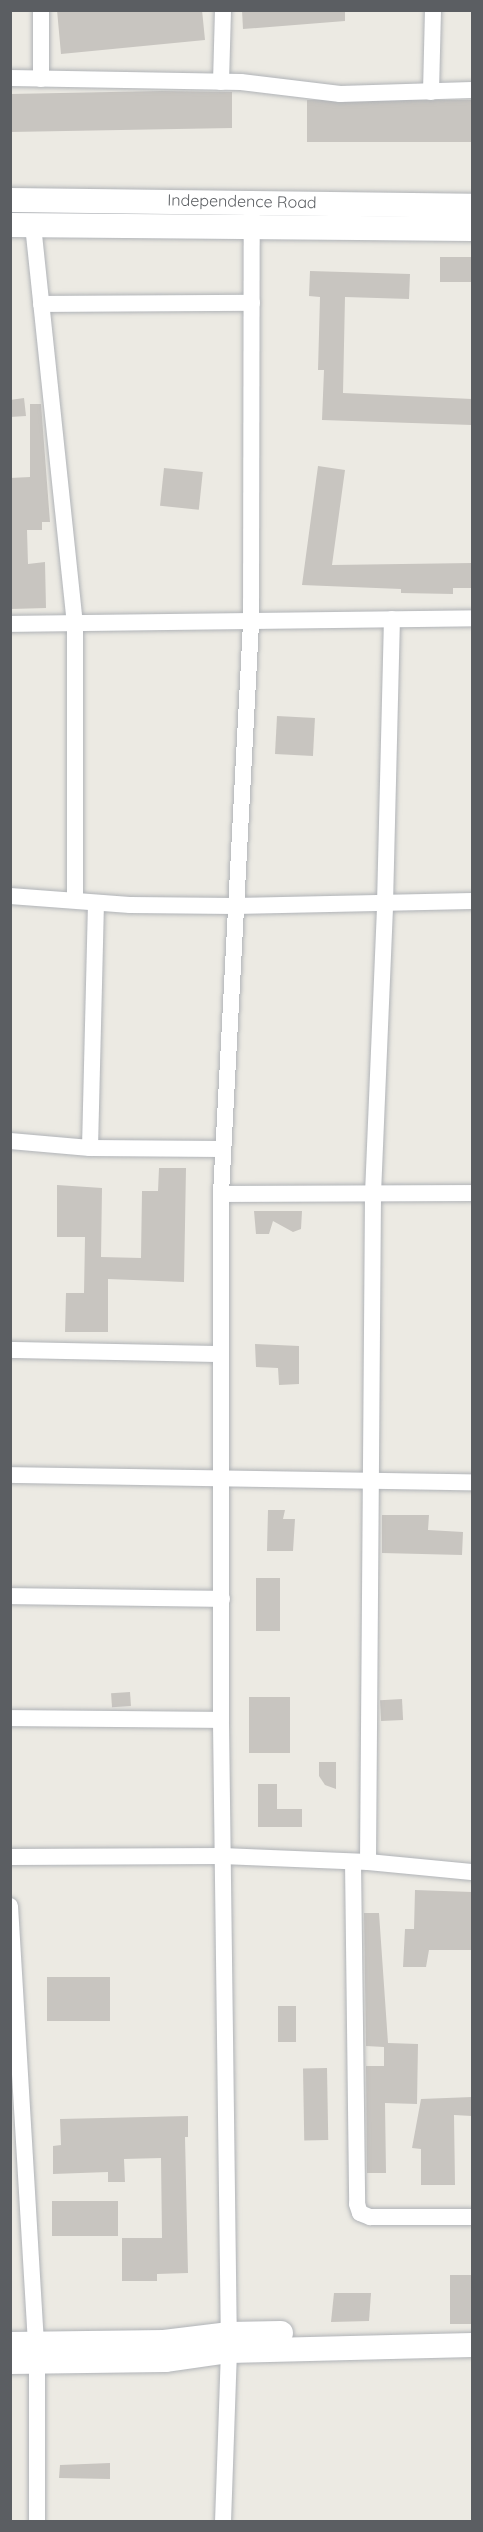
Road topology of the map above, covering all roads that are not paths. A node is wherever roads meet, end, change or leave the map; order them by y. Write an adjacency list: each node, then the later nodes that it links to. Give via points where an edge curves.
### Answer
1 (41, 10): 5 (street)
2 (223, 10): 6 (street)
3 (433, 10): 8 (street)
4 (10, 78): 5 (street)
5 (41, 79): 6 (street)
6 (221, 82): 8 (street, via 340,94)
7 (472, 90): 8 (street)
8 (431, 92)
9 (10, 200): 10 (main road, Independence Road)
10 (252, 201): 11 (main road, Independence Road); 13 (street)
11 (472, 206)
12 (22, 225): 13 (main road, Independence Road); 16 (street)
13 (252, 225): 14 (main road, Independence Road); 15 (street)
14 (472, 229)
15 (252, 303): 16 (street); 19 (street)
16 (41, 304): 21 (street)
17 (472, 618): 18 (street)
18 (392, 620): 19 (street); 26 (street)
19 (251, 623): 21 (street); 27 (street)
20 (10, 624): 21 (street)
21 (75, 624): 23 (street)
22 (10, 896): 23 (street)
23 (75, 900): 25 (street)
24 (472, 901): 26 (street)
25 (96, 903): 27 (street); 29 (street)
26 (386, 904): 27 (street); 33 (street)
27 (235, 906): 30 (street)
28 (10, 1141): 29 (street)
29 (90, 1148): 30 (street)
30 (222, 1149): 32 (street)
31 (472, 1193): 33 (street)
32 (221, 1194): 33 (street); 35 (street)
33 (373, 1194): 38 (street)
34 (10, 1350): 35 (street)
35 (221, 1354): 37 (street)
36 (10, 1475): 37 (street)
37 (223, 1478): 38 (street); 41 (street)
38 (373, 1481): 39 (street); 46 (street)
39 (472, 1482)
40 (10, 1596): 41 (street)
41 (222, 1599): 43 (street)
42 (10, 1718): 43 (street)
43 (221, 1720): 44 (street)
44 (222, 1856): 45 (street); 46 (street); 51 (street)
45 (10, 1857)
46 (361, 1862): 47 (street); 49 (street, via 360,2213 370,2217)
47 (472, 1872)
48 (10, 1906): 54 (street)
49 (472, 2217)
50 (472, 2330): 51 (main road)
51 (228, 2342): 53 (main road); 54 (main road, via 164,2342); 57 (street)
52 (10, 2344): 54 (main road)
53 (472, 2345)
54 (36, 2353): 55 (main road); 56 (street)
55 (10, 2362)
56 (37, 2522)
57 (223, 2522)

